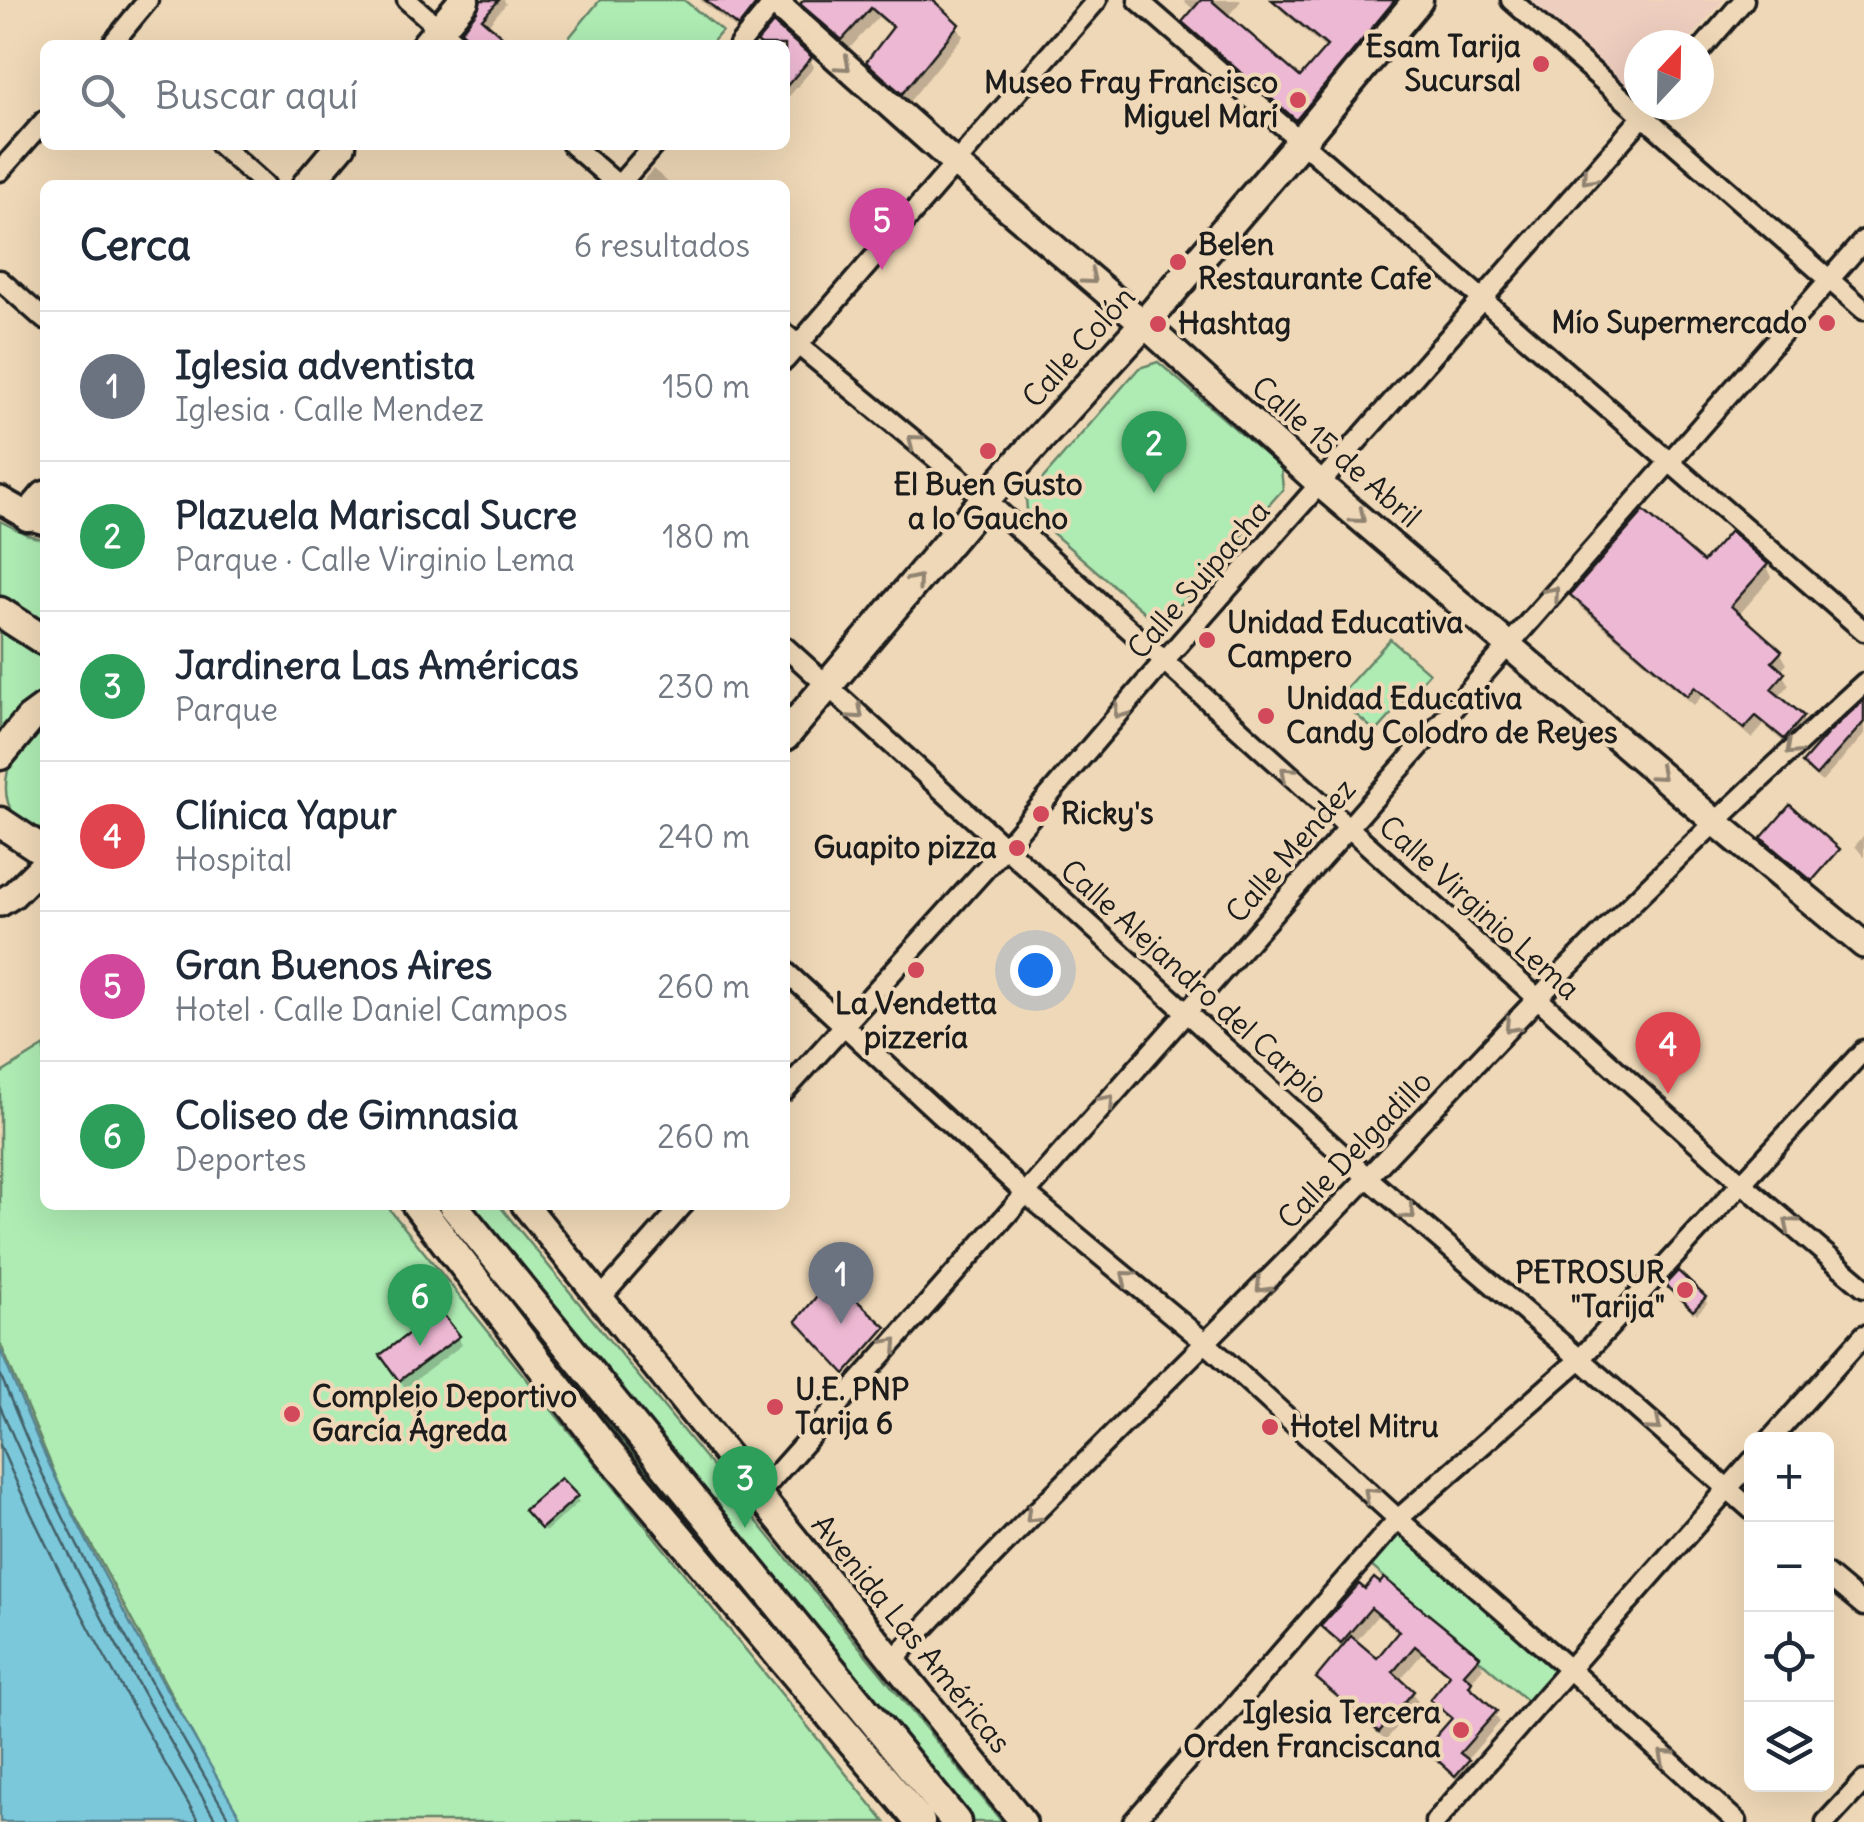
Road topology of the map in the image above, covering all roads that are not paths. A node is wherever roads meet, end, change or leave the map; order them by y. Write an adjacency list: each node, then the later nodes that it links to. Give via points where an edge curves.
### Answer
1 (148, 0): 11 (street)
2 (407, 0): 12 (street)
3 (464, 0): 12 (main road)
4 (1098, 0): 23 (street)
5 (1138, 0): 18 (street)
6 (1418, 0): 18 (main road, Calle Colón)
7 (1511, 0): 14 (street)
8 (1744, 0): 10 (street)
9 (774, 1): 13 (street); 23 (street, Calle 15 de Abril, one-way to 23)
10 (1714, 35)
11 (115, 40)
12 (442, 40)
13 (743, 40)
14 (1624, 91)
15 (1639, 120): 32 (street, Calle Suipacha, one-way to 32)
16 (1659, 120): 31 (street)
17 (40, 126): 24 (street)
18 (1302, 140): 32 (street); 35 (main road, Calle Colón)
19 (226, 150): 25 (street)
20 (337, 150): 26 (main road)
21 (578, 150): 27 (street)
22 (650, 150): 28 (street)
23 (954, 162): 35 (street, Calle 15 de Abril, one-way to 35); 36 (street)
24 (0, 172)
25 (258, 180)
26 (311, 180)
27 (613, 180)
28 (623, 180)
29 (1864, 240): 31 (street, Calle Mendez)
30 (0, 280): 34 (street)
31 (1830, 281): 33 (street); 37 (street, Calle Mendez)
32 (1480, 299): 37 (street); 38 (street, Calle Suipacha)
33 (1864, 310)
34 (40, 316)
35 (1144, 324): 38 (street, Calle 15 de Abril); 39 (main road, Calle Colón)
36 (791, 339): 39 (street, Calle Virginio Lema, one-way to 36)
37 (1669, 461): 43 (street); 45 (street, Calle Mendez, one-way to 37)
38 (1320, 485): 45 (street, Calle 15 de Abril, one-way to 45); 47 (street, Calle Suipacha)
39 (984, 499): 47 (street, Calle Virginio Lema); 49 (main road, Calle Colón, one-way to 39)
40 (0, 500): 41 (street)
41 (39, 511)
42 (0, 612): 44 (main road)
43 (1864, 631)
44 (40, 638)
45 (1508, 644): 53 (street, Calle 15 de Abril, one-way to 53); 55 (street, Calle Mendez)
46 (790, 652): 49 (street, Calle Alejandro del Carpio)
47 (1163, 662): 55 (street, Calle Virginio Lema, one-way to 47); 56 (street, Calle Suipacha, one-way to 56)
48 (1864, 683): 53 (street, Calle Delgadillo, one-way to 53)
49 (828, 687): 51 (main road, Calle Colón); 56 (street, Calle Alejandro del Carpio, one-way to 56)
50 (40, 712): 52 (main road)
51 (790, 730)
52 (0, 755)
53 (1714, 821): 60 (street, Calle 15 de Abril); 62 (street, Calle Delgadillo)
54 (0, 822): 57 (main road)
55 (1348, 828): 62 (street, Calle Virginio Lema); 63 (street, Calle Mendez)
56 (1006, 846): 63 (street, Calle Alejandro del Carpio); 64 (street, Calle Suipacha)
57 (40, 849)
58 (40, 868): 59 (street)
59 (0, 903)
60 (1864, 945)
61 (790, 975): 64 (street)
62 (1538, 998): 67 (street, Calle Delgadillo, one-way to 67); 68 (street, Calle Virginio Lema)
63 (1186, 1012): 67 (street, Calle Alejandro del Carpio); 69 (street, Calle Mendez, one-way to 63)
64 (844, 1024): 66 (street, Calle Suipacha); 69 (street)
65 (1864, 1050): 68 (street)
66 (790, 1085)
67 (1368, 1178): 77 (street, Calle Delgadillo, one-way to 77); 78 (street, Calle Alejandro del Carpio, one-way to 78)
68 (1743, 1184): 74 (street, Calle Virginio Lema, one-way to 68); 78 (street)
69 (1026, 1192): 77 (street, one-way to 69); 82 (street, Calle Mendez, one-way to 69)
70 (421, 1210): 90 (main road, via 607,1450)
71 (457, 1210): 91 (main road)
72 (529, 1210): 75 (street, Avenida Las Américas)
73 (679, 1210): 75 (street)
74 (1864, 1287)
75 (599, 1300): 82 (street, Avenida Las Américas)
76 (1864, 1335): 79 (street)
77 (1206, 1344): 84 (street, one-way to 77); 87 (street, Calle Delgadillo, one-way to 87)
78 (1580, 1359): 81 (street, Calle Alejandro del Carpio, one-way to 81); 84 (street)
79 (1777, 1432)
80 (1744, 1469): 81 (street)
81 (1726, 1488): 83 (street, Calle Alejandro del Carpio); 88 (street)
82 (758, 1495): 87 (street, Avenida Las Américas)
83 (1744, 1503)
84 (1398, 1519): 88 (street); 93 (street)
85 (1834, 1581): 86 (street)
86 (1864, 1606)
87 (892, 1662): 92 (street, Avenida Las Américas)
88 (1569, 1669): 94 (street); 95 (street, one-way to 88)
89 (1864, 1781): 96 (street)
90 (920, 1822)
91 (956, 1822)
92 (1023, 1822)
93 (1133, 1822)
94 (1435, 1822)
95 (1737, 1822)
96 (1826, 1822)

